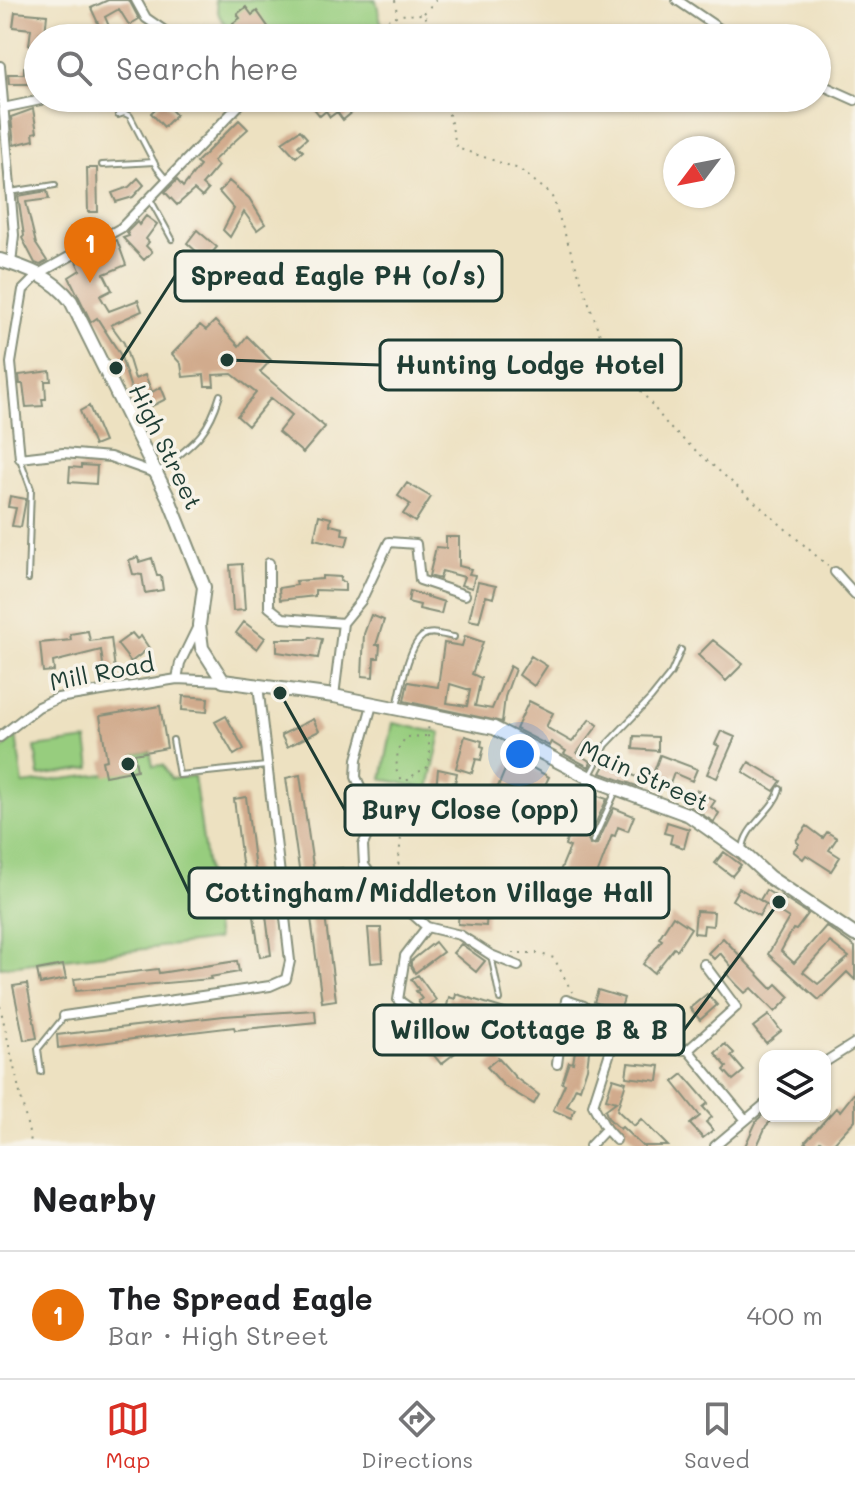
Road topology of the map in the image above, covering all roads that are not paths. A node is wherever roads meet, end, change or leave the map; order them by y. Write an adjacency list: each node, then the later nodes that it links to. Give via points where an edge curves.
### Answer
1 (136, 0): 3 (street)
2 (677, 0): 4 (street)
3 (155, 24)
4 (712, 24)
5 (0, 66): 9 (street)
6 (831, 89): 7 (street)
7 (855, 100)
8 (24, 103): 9 (street)
9 (3, 108): 16 (street)
10 (233, 112): 14 (street)
11 (118, 115): 12 (lane, via 130,116)
12 (154, 162): 13 (lane); 14 (lane)
13 (102, 165)
14 (168, 180): 17 (street)
15 (55, 185): 16 (lane)
16 (10, 192): 19 (street, via 14,235)
17 (150, 199): 18 (lane); 20 (street, via 121,228)
18 (172, 239)
19 (6, 262): 20 (main road, High Street)
20 (40, 273): 22 (street, via 23,290 11,363); 23 (main road, High Street, via 71,301)
21 (220, 395): 23 (lane, via 205,431)
22 (20, 458): 23 (street, via 63,453 110,457); 26 (lane, via 31,489)
23 (156, 473): 30 (main road, High Street, via 204,587)
24 (269, 563): 29 (street, via 269,607 283,618)
25 (835, 572): 27 (street)
26 (28, 579)
27 (855, 594)
28 (465, 595): 29 (street, via 420,580 416,544 389,542 361,601)
29 (343, 623): 36 (street)
30 (199, 625): 33 (street); 34 (main road, High Street, via 202,648)
31 (454, 637): 38 (lane, via 430,633 418,642)
32 (681, 650): 42 (lane, via 671,673 606,745)
33 (177, 679): 34 (street, Mill Road); 39 (street, Mill Road, via 58,698)
34 (223, 681): 35 (main road, Main Street)
35 (258, 685): 36 (main road, Main Street); 41 (street)
36 (334, 696): 37 (main road, Main Street)
37 (372, 705): 38 (main road, Main Street); 49 (street, via 356,777 370,809 364,865)
38 (394, 709): 42 (main road, Main Street, via 494,728)
39 (0, 737)
40 (173, 740): 41 (lane, via 179,775)
41 (268, 766): 48 (street)
42 (589, 778): 43 (main road, Main Street)
43 (616, 789): 45 (lane); 46 (main road, Main Street, via 689,815)
44 (780, 789): 46 (lane, via 748,832)
45 (593, 841)
46 (743, 853): 50 (main road, Main Street, via 769,877)
47 (343, 887): 48 (street)
48 (282, 892): 55 (street, via 290,961 286,979 270,986)
49 (427, 927): 51 (street, via 460,935); 56 (street, via 405,956 398,1000)
50 (855, 935)
51 (491, 955): 53 (street); 54 (lane)
52 (704, 964): 59 (street, via 736,1007)
53 (518, 966)
54 (500, 999)
55 (64, 1016): 62 (lane, via 38,1049)
56 (447, 1034)
57 (855, 1043): 60 (street)
58 (612, 1046): 59 (street); 61 (street, via 584,1006 566,1000); 65 (street, via 593,1105)
59 (688, 1050): 64 (street)
60 (831, 1058)
61 (557, 1064)
62 (41, 1072)
63 (759, 1108): 64 (street)
64 (745, 1119): 68 (street)
65 (606, 1129): 66 (street); 67 (street)
66 (616, 1140)
67 (590, 1146)
68 (715, 1146)

